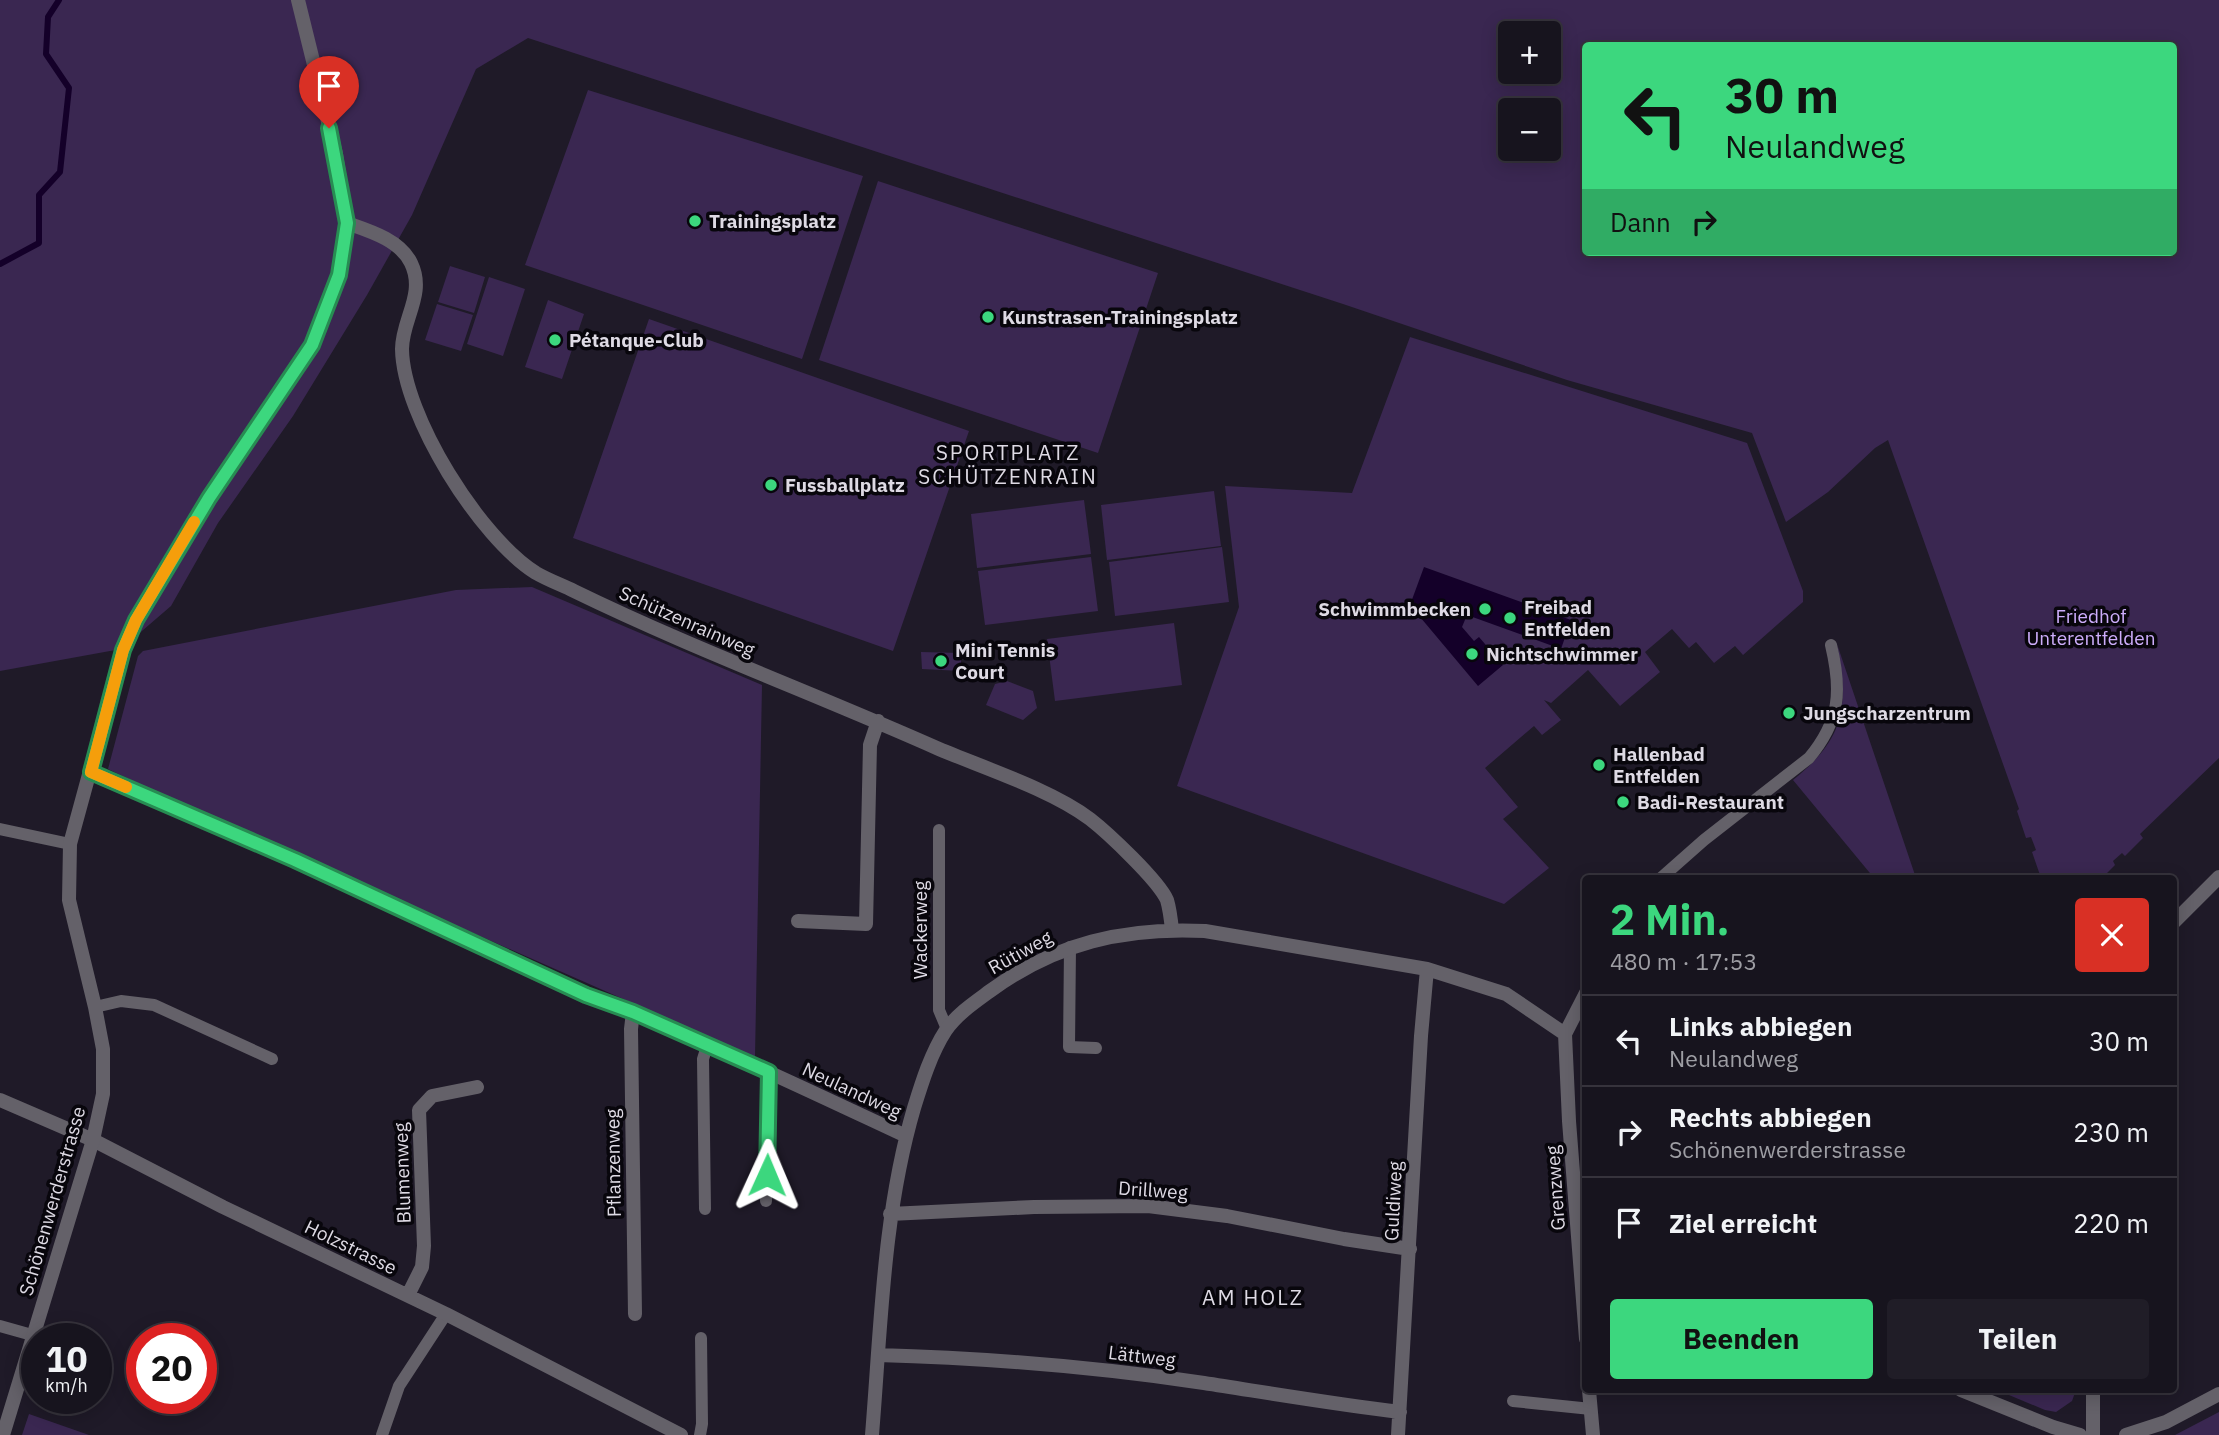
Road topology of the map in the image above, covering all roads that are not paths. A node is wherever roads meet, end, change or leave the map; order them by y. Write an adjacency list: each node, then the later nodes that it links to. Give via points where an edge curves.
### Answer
1 (298, 0): 2 (street, Schönenwerderstrasse, via 336,154)
2 (347, 223): 4 (street, Schützenrainweg, via 380,235 407,256 412,266 418,287 402,348 408,386 449,475 501,542 535,572 619,613); 5 (street, Schönenwerderstrasse, via 339,275 312,345 209,498 136,620 123,650)
3 (1831, 645): 9 (lane, via 1839,688 1820,745)
4 (878, 721): 12 (street, via 870,745 866,923); 13 (street, Schützenrainweg, via 1089,818 1132,857 1166,898)
5 (91, 772): 8 (street, Schönenwerderstrasse); 18 (street, Neulandweg)
6 (0, 829): 8 (lane)
7 (939, 830): 19 (lane, Wackerweg, via 939,1010)
8 (70, 844): 17 (street, Schönenwerderstrasse, via 69,900)
9 (1664, 875)
10 (2219, 877): 11 (street)
11 (2177, 919)
12 (798, 921)
13 (1172, 930): 14 (street, Rütiweg, via 1100,938); 15 (street, Rütiweg, via 1205,931)
14 (1070, 947): 19 (street, Rütiweg, via 1023,968 970,1006); 22 (lane, via 1069,1047)
15 (1427, 969): 20 (street, Rütiweg, via 1506,994); 34 (street, Guldiweg)
16 (1582, 1001): 20 (street)
17 (95, 1007): 23 (lane, via 121,1001 154,1004); 28 (street, Schönenwerderstrasse, via 103,1049 103,1094)
18 (633, 1012): 21 (street, Neulandweg); 37 (street, Pflanzenweg)
19 (947, 1029): 27 (street, Rütiweg, via 923,1076)
20 (1565, 1034): 31 (street, Grenzweg)
21 (707, 1046): 24 (street, Neulandweg); 30 (lane, via 703,1059)
22 (1096, 1048)
23 (272, 1059)
24 (769, 1072): 27 (street, Neulandweg); 29 (lane)
25 (477, 1087): 35 (street, Blumenweg, via 432,1096 419,1110 424,1246 422,1267)
26 (0, 1100): 28 (street, Holzstrasse)
27 (906, 1136): 32 (street, Rütiweg)
28 (93, 1140): 35 (street, Holzstrasse); 38 (street, Schönenwerderstrasse)
29 (766, 1201)
30 (705, 1209)
31 (1581, 1213): 33 (street, Grenzweg)
32 (890, 1214): 34 (street, Drillweg, via 1148,1206); 42 (street, Rütiweg)
33 (1582, 1238)
34 (1409, 1250): 50 (street, Guldiweg)
35 (408, 1295): 36 (street, Holzstrasse)
36 (446, 1314): 52 (lane, via 399,1386); 53 (street, Holzstrasse)
37 (635, 1314)
38 (36, 1323)
39 (0, 1326): 40 (lane)
40 (21, 1332)
41 (701, 1338): 54 (lane)
42 (878, 1355): 50 (street, Lättweg, via 1071,1367); 55 (street, Rütiweg)
43 (21, 1373): 51 (street, Schönenwerderstrasse)
44 (1589, 1393): 49 (street)
45 (1968, 1393): 58 (street)
46 (2093, 1393): 59 (street)
47 (2219, 1394): 60 (street, via 2166,1422)
48 (1513, 1401): 49 (lane)
49 (1591, 1409): 57 (street)
50 (1400, 1412): 56 (street, Guldiweg)
51 (3, 1435)
52 (382, 1435)
53 (681, 1435)
54 (700, 1435)
55 (872, 1435)
56 (1398, 1435)
57 (1593, 1435)
58 (2080, 1435)
59 (2093, 1435)
60 (2126, 1435)

